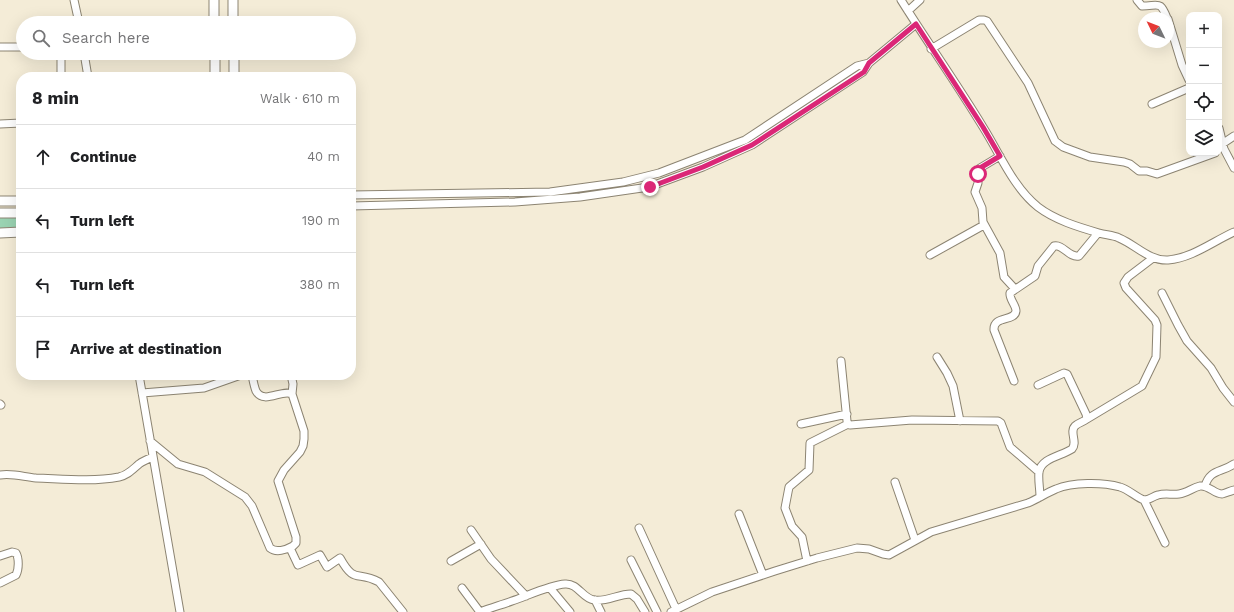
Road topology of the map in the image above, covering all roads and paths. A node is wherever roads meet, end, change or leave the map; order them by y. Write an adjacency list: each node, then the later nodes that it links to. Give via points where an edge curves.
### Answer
1 (74, 0): 9 (street)
2 (214, 0): 10 (street)
3 (233, 0): 11 (street)
4 (901, 0): 7 (street)
5 (920, 0): 7 (street)
6 (1137, 0): 8 (street, via 1142,6 1160,4)
7 (908, 11): 12 (street)
8 (1165, 12)
9 (77, 16)
10 (214, 16)
11 (233, 16)
12 (916, 24): 16 (street); 21 (street)
13 (1174, 39): 26 (street)
14 (0, 47): 15 (street)
15 (16, 47)
16 (931, 49): 33 (street); 34 (street, via 979,20 987,21 1028,83 1055,141 1063,147 1090,157 1128,163 1139,171 1157,174)
17 (61, 60): 22 (street)
18 (85, 60): 23 (street)
19 (215, 60): 24 (street)
20 (234, 60): 25 (street)
21 (869, 63): 36 (street, via 857,66 745,140 659,174 623,182 550,192); 39 (street, via 864,72 752,145 650,187 580,197 515,202)
22 (61, 72)
23 (87, 72)
24 (215, 72)
25 (234, 72)
26 (1186, 74)
27 (1186, 89): 28 (street)
28 (1152, 104)
29 (16, 123): 30 (street)
30 (0, 124)
31 (1234, 136): 32 (street)
32 (1222, 148): 35 (street)
33 (1000, 156): 42 (street, via 978,171 975,192 982,208); 46 (street, via 1022,190 1038,207 1058,218)
34 (1207, 156)
35 (1234, 168)
36 (356, 195)
37 (0, 201): 38 (street)
38 (16, 201)
39 (356, 206)
40 (0, 213): 41 (street)
41 (16, 213)
42 (984, 225): 47 (street); 49 (street, via 998,249 1004,277)
43 (16, 232): 45 (street)
44 (1234, 232): 48 (street, via 1188,255 1166,260)
45 (0, 233)
46 (1098, 233): 48 (street, via 1118,237); 49 (street, via 1079,256 1054,246 1038,266 1035,276)
47 (930, 255)
48 (1153, 258): 63 (street, via 1124,283 1155,320 1156,356 1142,386)
49 (1015, 289): 57 (street, via 1009,296 1016,308 1015,314 996,322 994,326)
50 (1162, 292): 61 (street, via 1187,341 1211,368)
51 (937, 357): 64 (street, via 954,386)
52 (841, 361): 62 (street)
53 (140, 380): 59 (street)
54 (227, 380): 59 (street, via 204,388)
55 (253, 380): 60 (street, via 256,391 263,396 285,392)
56 (292, 380): 60 (street)
57 (1014, 381)
58 (1038, 385): 63 (street, via 1067,374)
59 (142, 393): 67 (street)
60 (292, 394): 83 (street, via 304,431 304,439 300,452 278,481 296,537 296,542)
61 (1234, 402)
62 (847, 414): 65 (street); 66 (street)
63 (1087, 419): 70 (street, via 1073,428 1075,442 1072,449 1043,464)
64 (960, 421): 66 (street, via 912,420); 70 (street, via 998,421 1010,447)
65 (801, 424)
66 (848, 424): 87 (street, via 810,443 809,470 789,487 784,508 792,526 802,537)
67 (150, 441): 68 (street); 83 (street, via 178,464 205,472 240,493 252,506 270,548 276,551)
68 (153, 458): 71 (street, via 144,461 125,475 112,478 65,480); 95 (street)
69 (1234, 464): 73 (street, via 1212,474)
70 (1039, 472): 75 (street)
71 (0, 475)
72 (894, 482): 80 (street)
73 (1205, 486): 74 (street, via 1224,494); 76 (street, via 1178,494 1160,494)
74 (1234, 490)
75 (1040, 498): 76 (street, via 1064,486 1096,484 1127,489); 80 (street, via 941,528)
76 (1144, 500): 81 (street)
77 (739, 514): 88 (street)
78 (639, 528): 94 (street)
79 (471, 530): 82 (street)
80 (915, 540): 87 (street, via 889,555 857,548)
81 (1165, 543)
82 (480, 544): 86 (street); 92 (street)
83 (290, 548): 96 (street, via 298,565 320,555 327,567 340,558 354,575 378,582)
84 (0, 556): 89 (street, via 12,552 16,553 18,558 16,575)
85 (631, 560): 101 (street)
86 (451, 561)
87 (807, 561): 88 (street)
88 (763, 575): 94 (street, via 712,592)
89 (0, 584)
90 (462, 588): 97 (street)
91 (550, 588): 92 (street); 93 (street, via 572,584 585,596); 98 (street)
92 (526, 596): 97 (street)
93 (595, 600): 99 (street); 100 (street, via 631,594)
94 (674, 610)
95 (180, 612)
96 (403, 612)
97 (480, 612)
98 (570, 612)
99 (601, 612)
100 (645, 612)
101 (657, 612)

